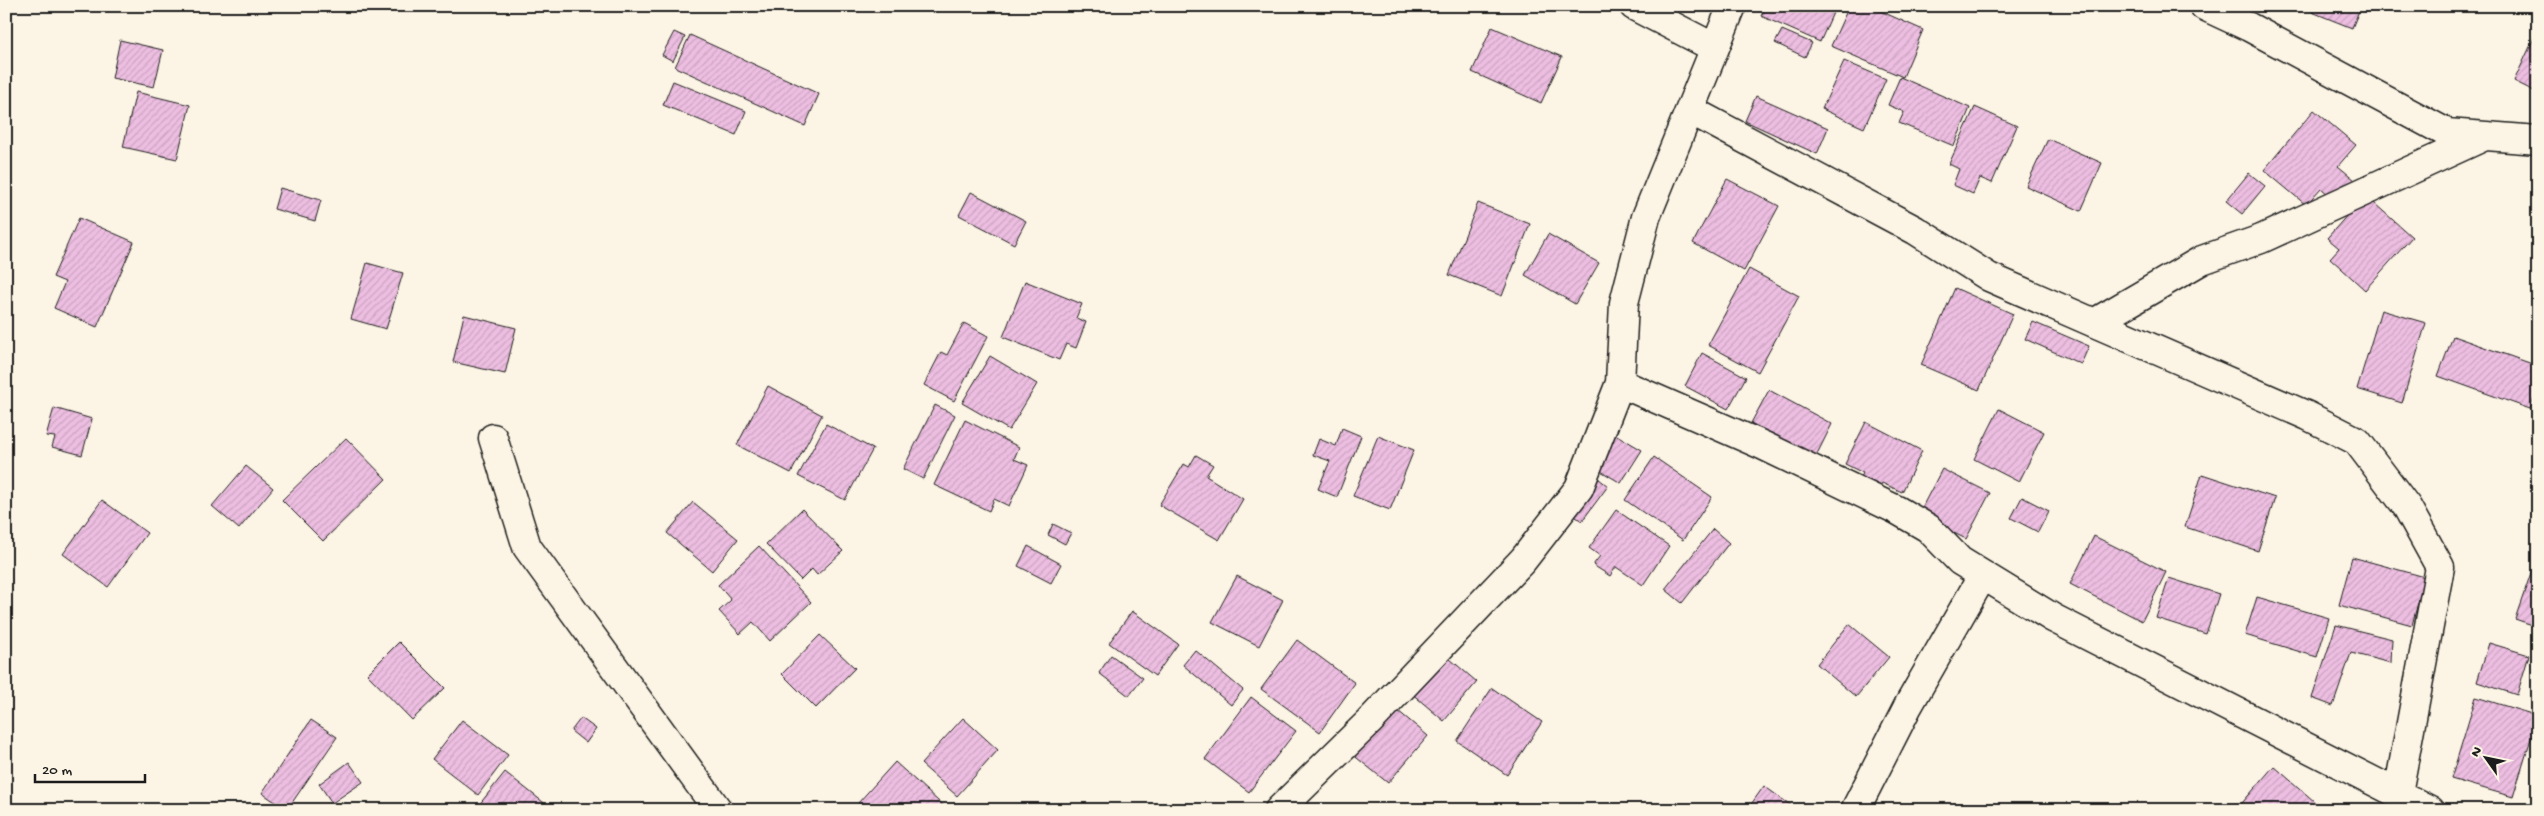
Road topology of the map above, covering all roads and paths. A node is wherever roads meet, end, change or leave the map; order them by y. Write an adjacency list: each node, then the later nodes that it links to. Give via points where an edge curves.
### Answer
1 (1634, 6): 4 (street)
2 (1732, 6): 4 (street)
3 (2204, 6): 6 (street, via 2249,26 2447,133)
4 (1715, 48): 5 (street)
5 (1690, 110): 8 (street, via 1915,230 1989,277); 9 (street, via 1644,226 1624,303)
6 (2485, 136): 7 (street); 8 (street, via 2261,239 2202,260)
7 (2538, 140)
8 (2094, 323): 12 (street, via 2308,416 2357,442 2407,507 2440,567)
9 (1620, 383): 11 (street, via 1762,445 1897,510 1928,528 1960,561); 14 (street, via 1579,488 1523,560)
10 (493, 438): 13 (street, via 527,547)
11 (1983, 575): 12 (street, via 2053,618); 15 (street, via 1908,706)
12 (2398, 793): 16 (street)
13 (718, 810)
14 (1279, 810)
15 (1855, 810)
16 (2430, 810)

